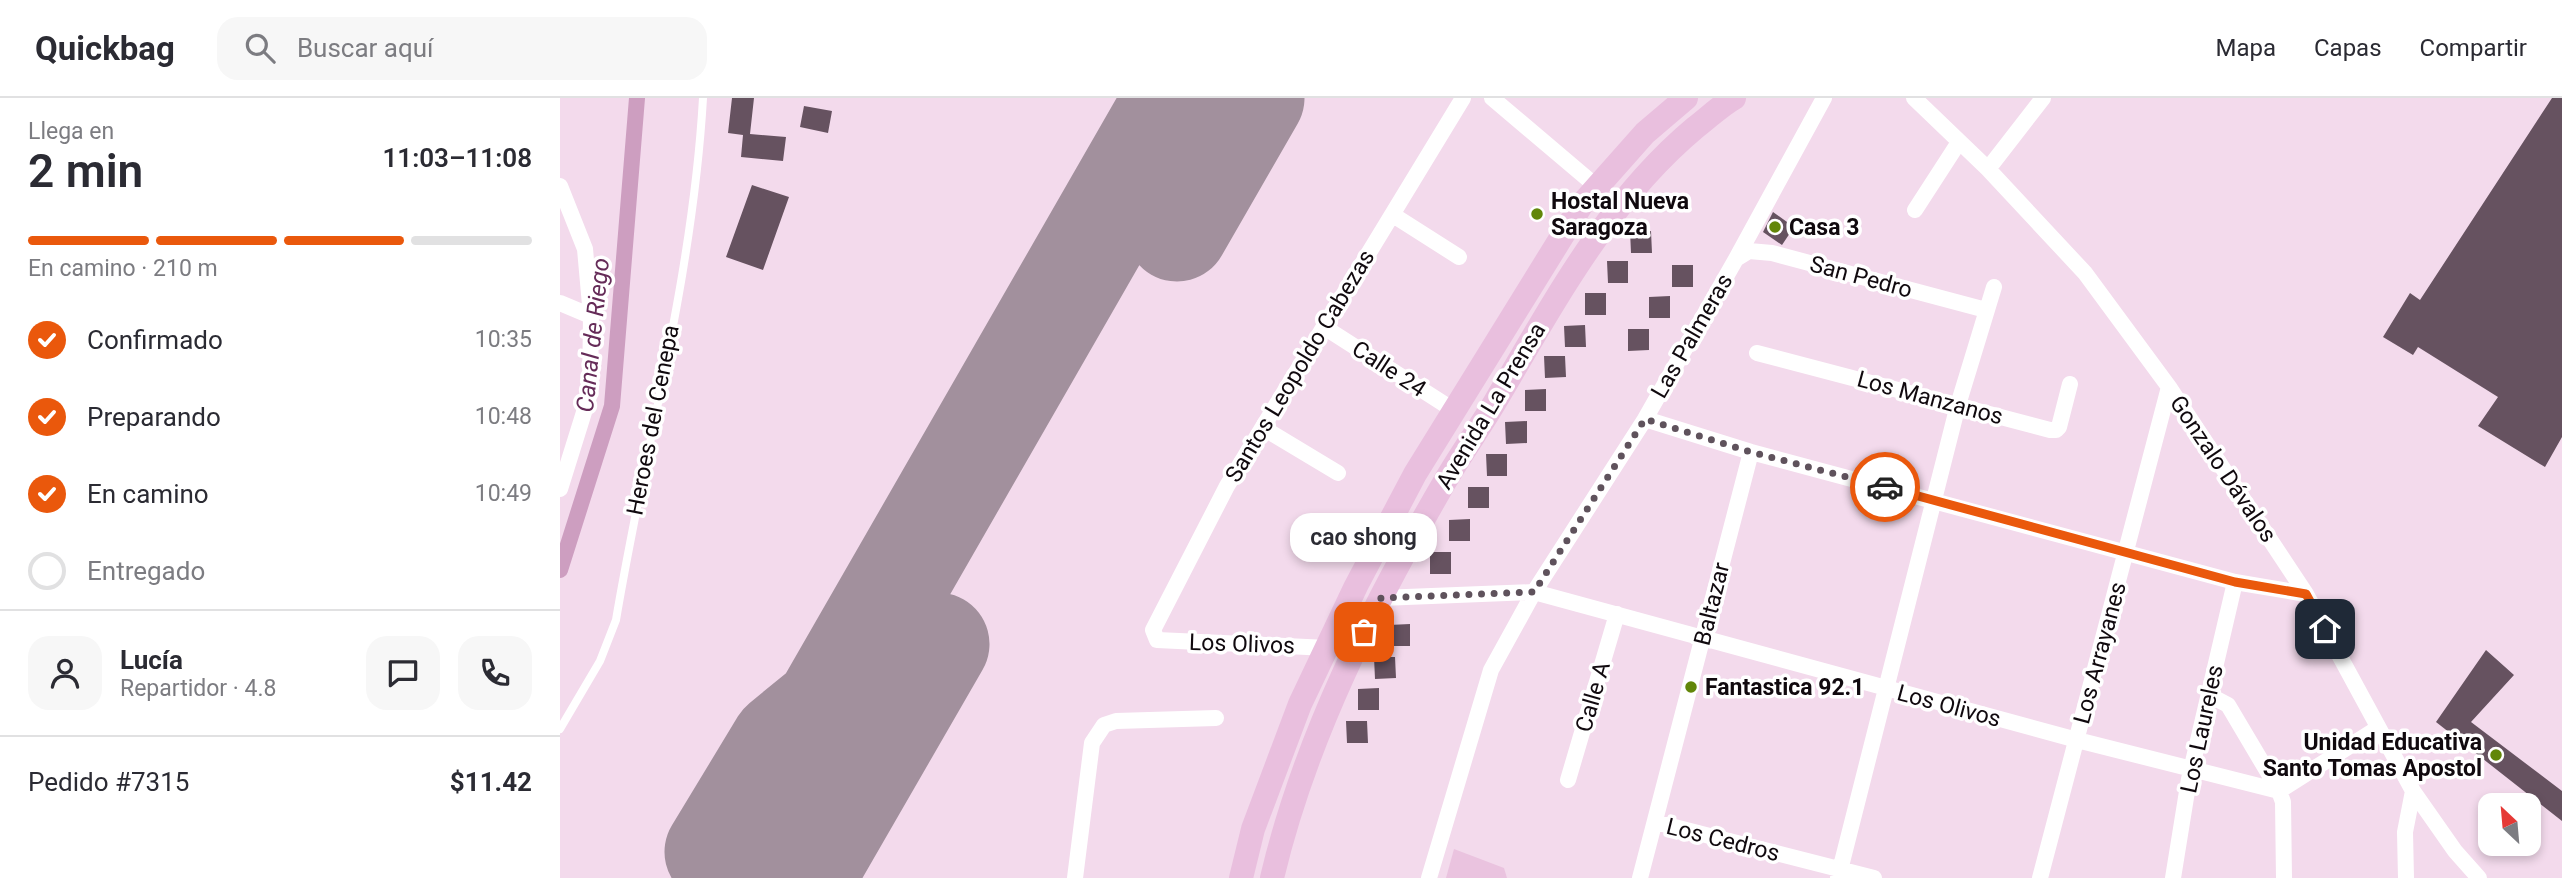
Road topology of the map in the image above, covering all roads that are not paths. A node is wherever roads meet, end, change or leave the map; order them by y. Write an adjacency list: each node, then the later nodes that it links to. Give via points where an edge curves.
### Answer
1 (703, 98): 46 (lane, Heroes del Cenepa, via 688,237 616,620 600,661)
2 (1463, 98): 14 (street, Santos Leopoldo Cabezas)
3 (1492, 98): 12 (street)
4 (1686, 98): 12 (main road, Avenida La Prensa, via 1645,133)
5 (1734, 98): 37 (main road, Avenida La Prensa, via 1668,150 1609,217 1445,482)
6 (1824, 98): 16 (street, Las Palmeras)
7 (1914, 98): 9 (street, Gonzalo Dávalos)
8 (2043, 98): 10 (street)
9 (1959, 142): 10 (street, Gonzalo Dávalos); 13 (street)
10 (1988, 169): 24 (street, Gonzalo Dávalos, via 2085,273)
11 (560, 186): 20 (street, via 584,249)
12 (1596, 186): 26 (main road, Avenida La Prensa)
13 (1914, 210)
14 (1393, 215): 15 (street); 21 (street, Santos Leopoldo Cabezas)
15 (1459, 257)
16 (1737, 258): 19 (street, San Pedro, via 1749,251 1772,253); 27 (street, Las Palmeras)
17 (1994, 287): 19 (street)
18 (560, 303): 20 (street)
19 (1986, 310): 25 (street)
20 (591, 316): 31 (street, via 590,393)
21 (1324, 327): 26 (street, Calle 24); 28 (street, Santos Leopoldo Cabezas)
22 (1757, 354): 25 (street, Los Manzanos)
23 (2070, 384): 25 (street, Los Manzanos, via 2056,430)
24 (2169, 387): 33 (street, Los Arrayanes); 36 (street, Gonzalo Dávalos)
25 (1958, 405): 32 (street)
26 (1455, 411): 41 (main road, Avenida La Prensa, via 1415,474)
27 (1645, 419): 29 (street); 35 (street, Las Palmeras)
28 (1263, 428): 30 (street); 40 (street, Santos Leopoldo Cabezas, via 1227,486 1153,630)
29 (1751, 452): 32 (street); 39 (street, Baltazar)
30 (1338, 473)
31 (560, 489)
32 (1934, 499): 33 (street); 42 (street)
33 (2126, 552): 34 (street); 47 (street, Los Arrayanes)
34 (2235, 582): 36 (street); 43 (street, Los Laureles)
35 (1534, 592): 37 (street, Los Olivos); 38 (street, Los Olivos); 57 (street, Las Palmeras, via 1491,670)
36 (2306, 594): 45 (street, Gonzalo Dávalos)
37 (1381, 598): 56 (main road, Avenida La Prensa, via 1328,708 1283,832)
38 (1617, 614): 39 (street, Los Olivos); 49 (street, Calle A)
39 (1704, 637): 42 (street, Los Olivos); 52 (street, Baltazar)
40 (1157, 640): 41 (street, Los Olivos)
41 (1328, 648): 55 (main road, Avenida La Prensa, via 1300,704 1253,829)
42 (1886, 689): 47 (street, Los Olivos); 53 (street)
43 (2209, 695): 48 (street, Los Laureles); 50 (street, via 2228,705)
44 (1216, 718): 54 (street, via 1104,725 1092,743)
45 (2378, 728): 50 (street); 51 (street, Gonzalo Dávalos)
46 (560, 729)
47 (2077, 740): 48 (street, Los Olivos); 60 (street, Los Arrayanes)
48 (2193, 769): 50 (street, Los Olivos); 61 (street, Los Laureles)
49 (1568, 780)
50 (2279, 791): 62 (street)
51 (2413, 792): 63 (street, via 2405,832); 64 (street, Gonzalo Dávalos)
52 (1655, 822): 53 (street, Los Cedros); 58 (street, Baltazar)
53 (1839, 873): 59 (street, Los Cedros)
54 (1075, 878)
55 (1241, 878)
56 (1272, 878)
57 (1429, 878)
58 (1640, 878)
59 (1874, 878)
60 (2040, 878)
61 (2173, 878)
62 (2284, 878)
63 (2406, 878)
64 (2479, 878)

